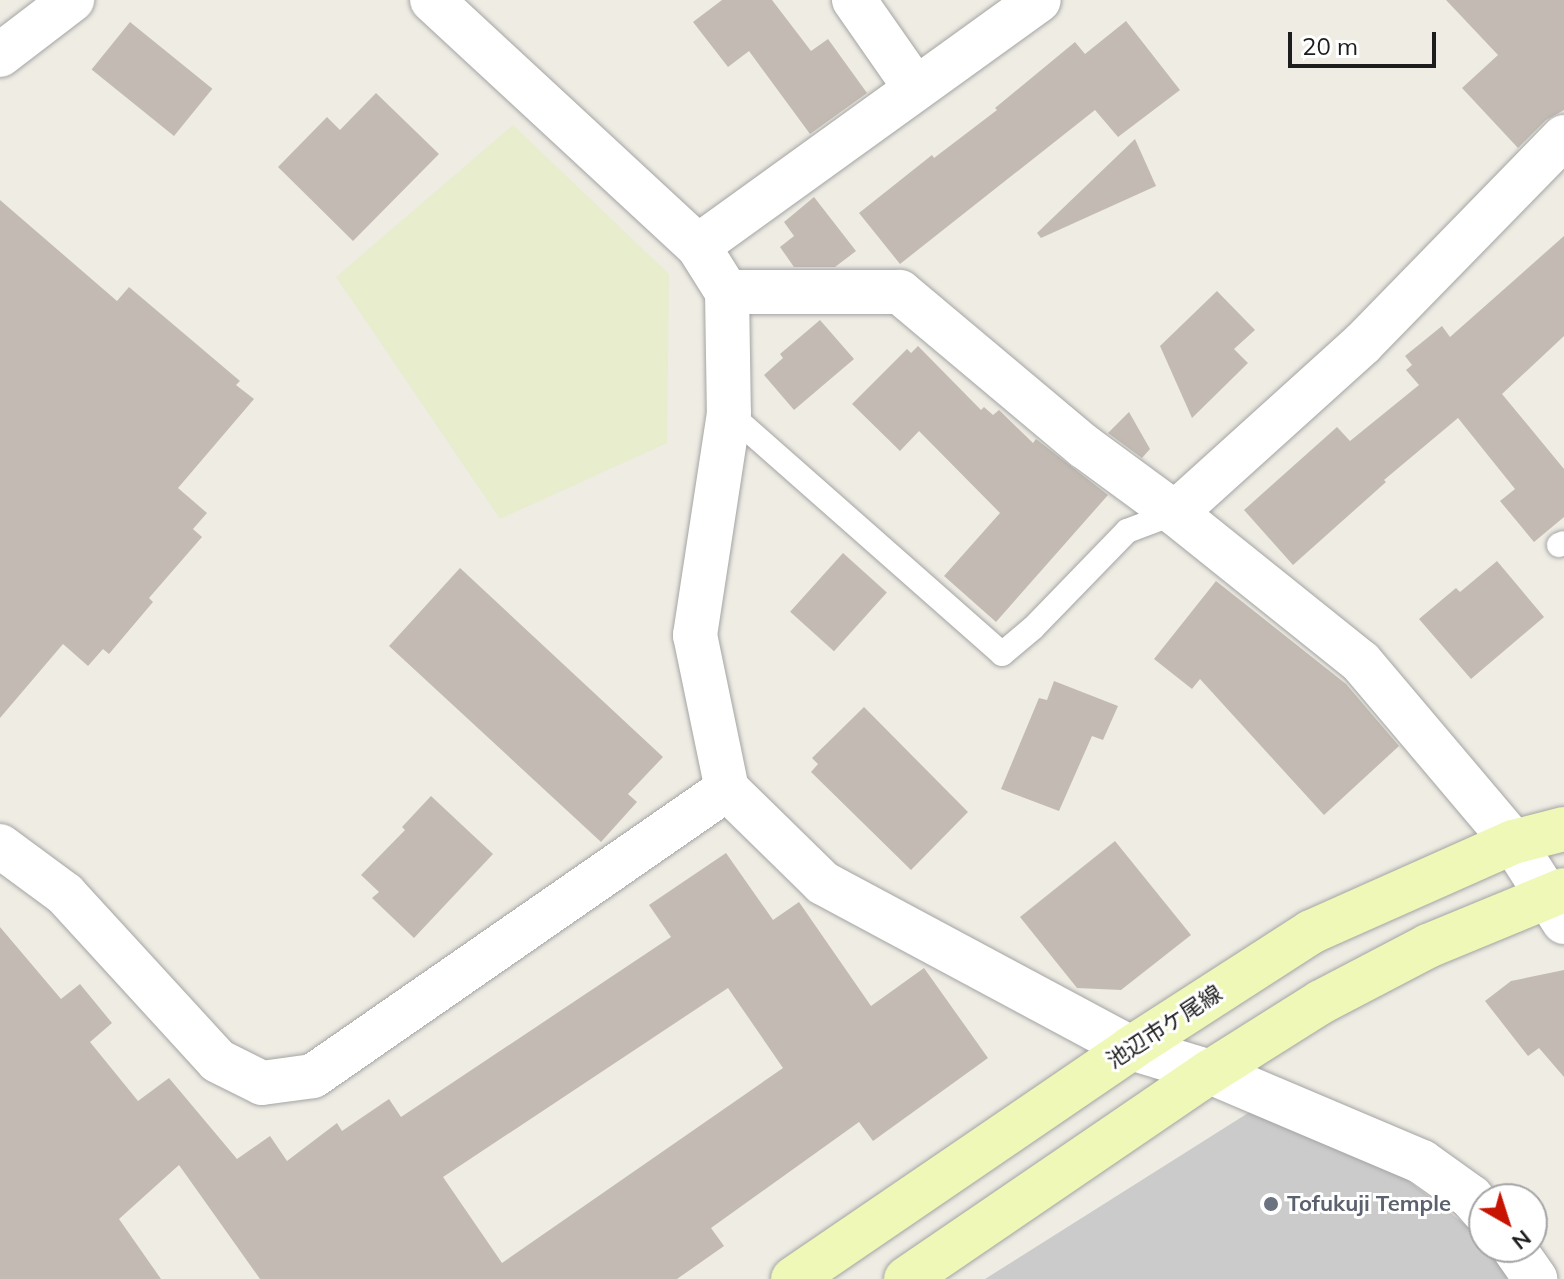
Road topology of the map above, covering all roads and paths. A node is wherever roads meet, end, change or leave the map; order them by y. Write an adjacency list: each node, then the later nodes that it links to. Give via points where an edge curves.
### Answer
1 (72, 0): 5 (street)
2 (432, 0): 8 (street)
3 (854, 0): 6 (street)
4 (1039, 0): 6 (street)
5 (0, 55)
6 (916, 89): 8 (street)
7 (1564, 137): 11 (street, via 1363,343)
8 (698, 246): 9 (street)
9 (727, 292): 10 (street); 11 (street, via 900,292 1085,447)
10 (729, 413): 11 (lane, via 1002,654 1127,531); 12 (street, via 695,635)
11 (1175, 513): 14 (street, via 1361,662)
12 (727, 789): 15 (street, via 313,1076 262,1083 218,1061 65,894); 17 (street, via 823,883)
13 (1564, 829): 14 (street, 池辺市ケ尾線)
14 (1513, 842): 16 (street); 17 (street, 池辺市ケ尾線, via 1311,932)
15 (2, 852)
16 (1558, 903): 18 (street, via 1388,967)
17 (1131, 1048): 18 (street); 20 (street, 池辺市ケ尾線)
18 (1210, 1072): 19 (street, via 1422,1162); 21 (street)
19 (1468, 1195)
20 (793, 1279)
21 (906, 1279)

